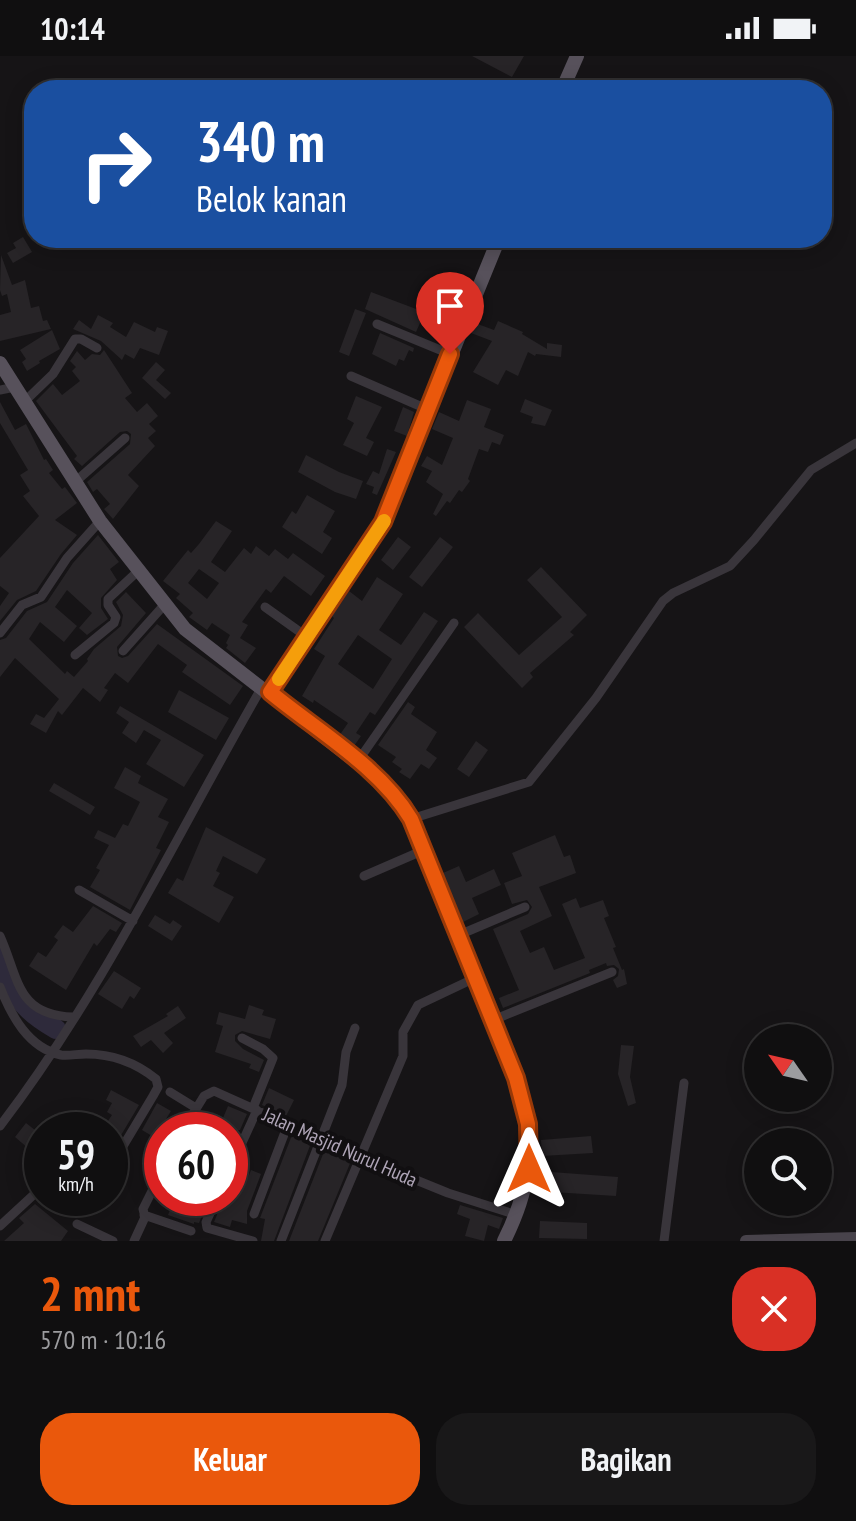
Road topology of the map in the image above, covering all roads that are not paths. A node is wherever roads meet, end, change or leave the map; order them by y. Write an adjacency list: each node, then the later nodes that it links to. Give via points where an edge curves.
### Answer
1 (577, 56): 2 (main road)
2 (566, 80)
3 (495, 248): 6 (main road)
4 (377, 324): 6 (street)
5 (97, 348): 10 (street, via 75,339 53,374)
6 (450, 354): 11 (main road)
7 (0, 363): 9 (main road)
8 (351, 376): 11 (street)
9 (8, 388): 10 (main road)
10 (24, 402): 14 (main road)
11 (429, 410): 21 (main road, via 383,522)
12 (125, 438): 14 (street)
13 (856, 443): 26 (street, via 811,470 730,566 663,601 529,782)
14 (75, 482): 15 (main road)
15 (100, 521): 16 (main road); 20 (street, via 41,597 22,605)
16 (138, 571): 17 (main road); 23 (street, via 108,599 114,623)
17 (165, 604): 22 (street); 24 (main road, via 199,642)
18 (265, 607): 21 (street)
19 (454, 623): 25 (street)
20 (0, 633)
21 (307, 637): 24 (main road)
22 (123, 651)
23 (75, 655)
24 (266, 689): 25 (main road); 31 (street)
25 (358, 761): 26 (main road, via 393,793)
26 (411, 819): 27 (main road)
27 (424, 850): 28 (street); 32 (main road)
28 (364, 876)
29 (79, 890): 31 (street)
30 (525, 907): 32 (street)
31 (133, 921): 37 (street)
32 (459, 935): 35 (main road)
33 (0, 936): 37 (street, via 32,1006)
34 (612, 972): 38 (street)
35 (475, 978): 38 (main road); 52 (street, via 413,1011 403,1032 405,1051)
36 (0, 987): 41 (street, via 28,1037)
37 (71, 1020): 41 (street)
38 (493, 1020): 57 (main road, via 528,1124 529,1169)
39 (355, 1028): 51 (street, via 342,1085)
40 (242, 1038): 45 (street, via 273,1058)
41 (53, 1048): 48 (street); 50 (street, via 61,1055 124,1059 152,1075 158,1087)
42 (684, 1083): 70 (street)
43 (170, 1092): 44 (street)
44 (196, 1108): 45 (street, Jalan Masjid Nurul Huda, via 214,1091); 46 (street)
45 (255, 1109): 47 (street, Jalan Masjid Nurul Huda); 49 (street)
46 (194, 1112)
47 (288, 1124): 51 (street, Jalan Masjid Nurul Huda); 55 (street)
48 (0, 1126)
49 (248, 1126)
50 (128, 1139)
51 (321, 1139): 52 (street, Jalan Masjid Nurul Huda); 67 (street)
52 (362, 1158): 57 (street, Jalan Masjid Nurul Huda); 68 (street)
53 (24, 1204): 61 (street)
54 (144, 1207): 56 (street)
55 (254, 1214)
56 (144, 1215): 65 (street)
57 (517, 1215): 69 (main road)
58 (147, 1216): 62 (street)
59 (209, 1216): 66 (street, via 207,1228)
60 (77, 1224): 64 (street)
61 (0, 1226)
62 (191, 1231)
63 (856, 1238): 71 (main road)
64 (113, 1241)
65 (134, 1241)
66 (253, 1241)
67 (281, 1241)
68 (325, 1241)
69 (504, 1241)
70 (664, 1241)
71 (746, 1241)

